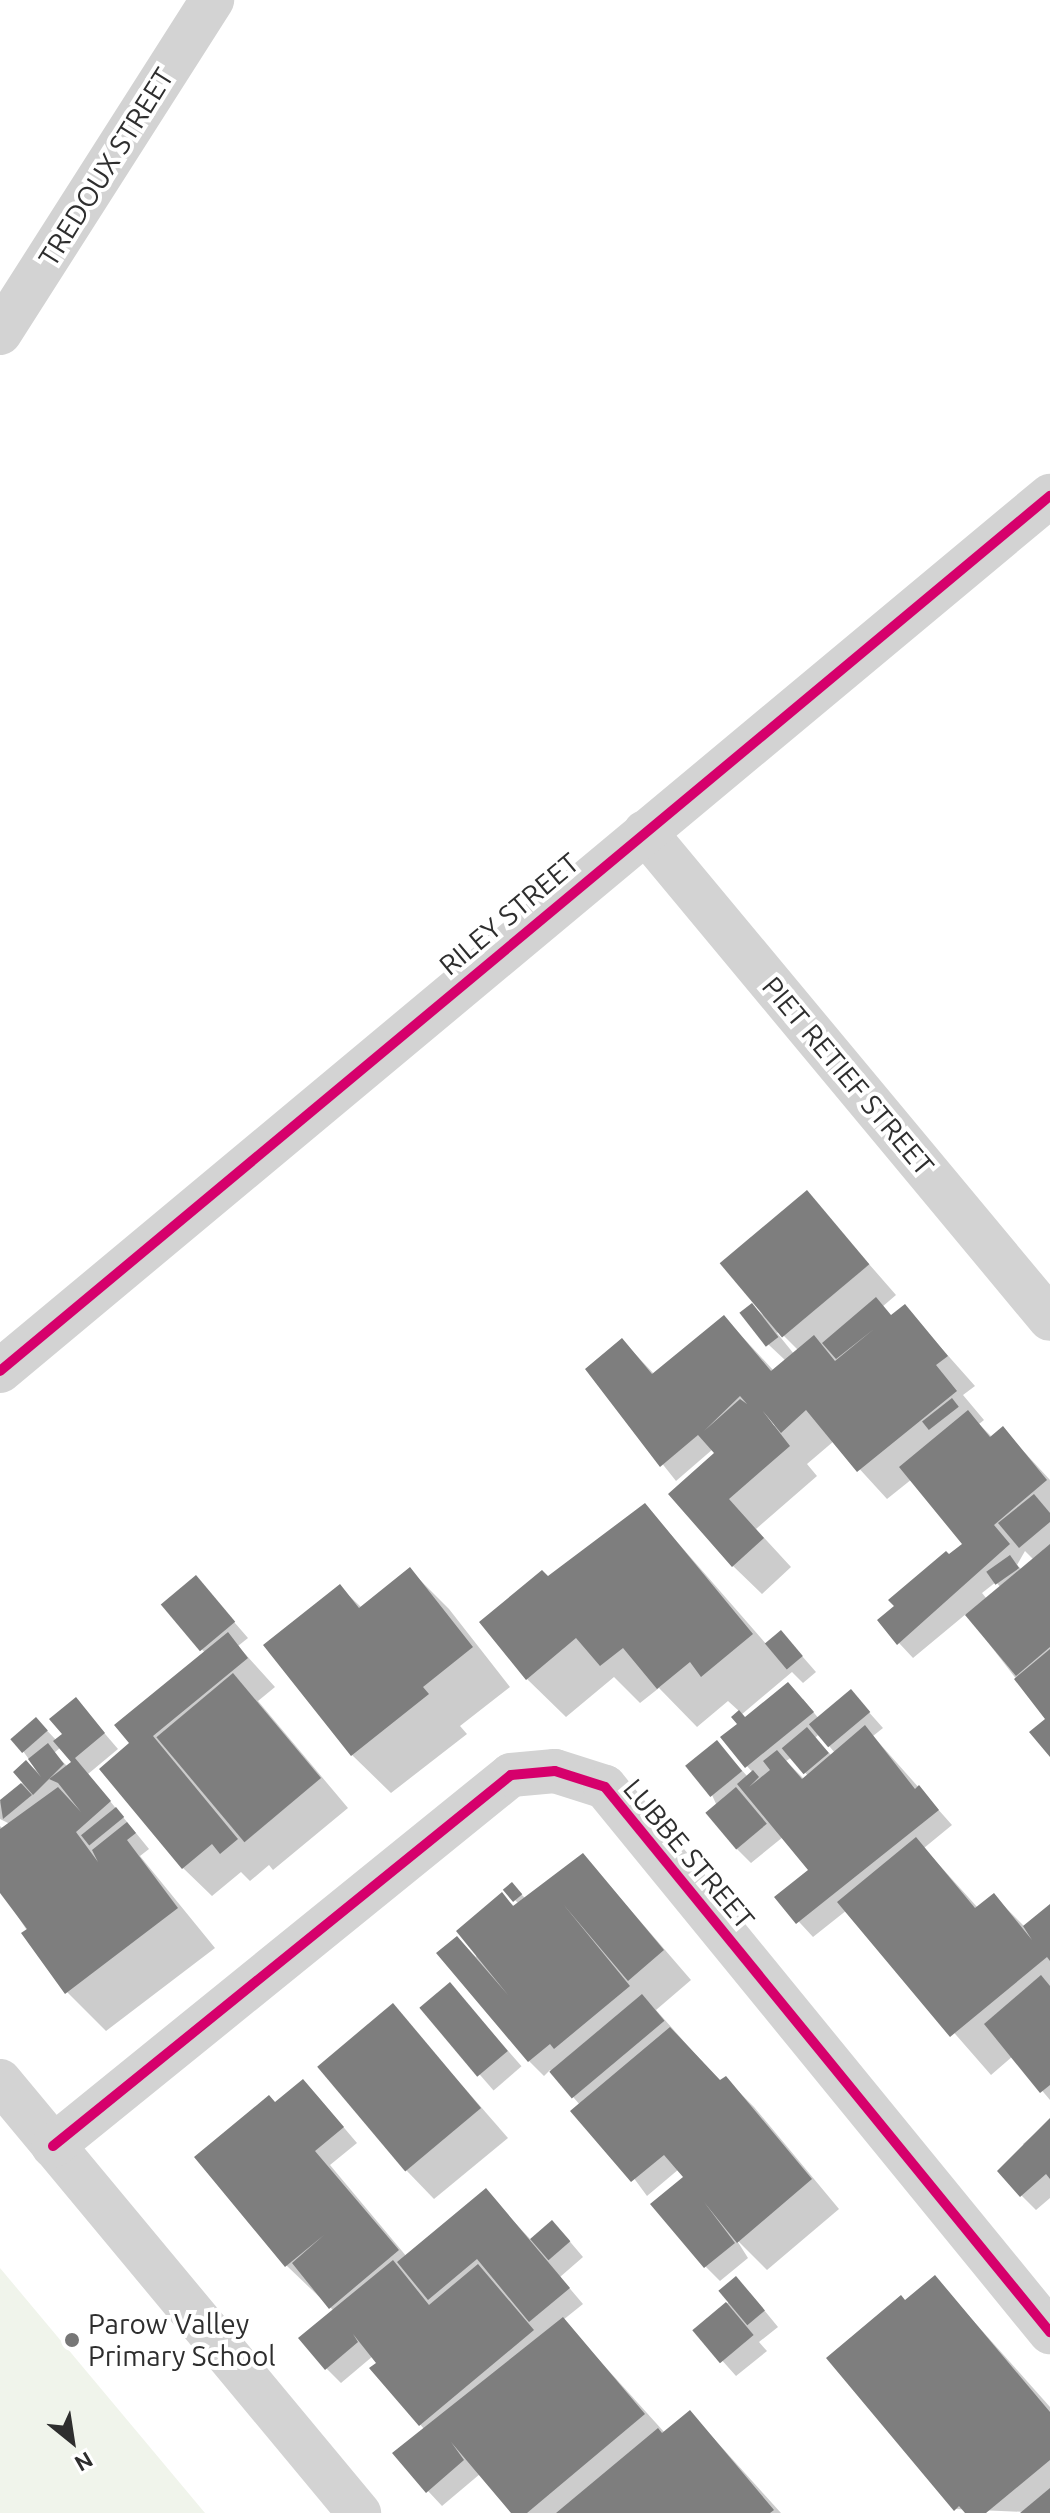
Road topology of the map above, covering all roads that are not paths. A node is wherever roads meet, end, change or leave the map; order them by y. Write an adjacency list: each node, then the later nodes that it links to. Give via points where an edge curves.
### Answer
1 (212, 0): 2 (street, TREDOUX STREET)
2 (0, 333)
3 (1050, 496): 4 (street, RILEY STREET)
4 (645, 832): 5 (street, PIET RETIEF STREET); 6 (street, RILEY STREET)
5 (1050, 1319)
6 (0, 1371)
7 (0, 2081): 8 (street)
8 (53, 2146): 9 (street, LUBBE STREET, via 511,1775 555,1771 605,1787); 10 (street)
9 (1050, 2332)
10 (359, 2513)

